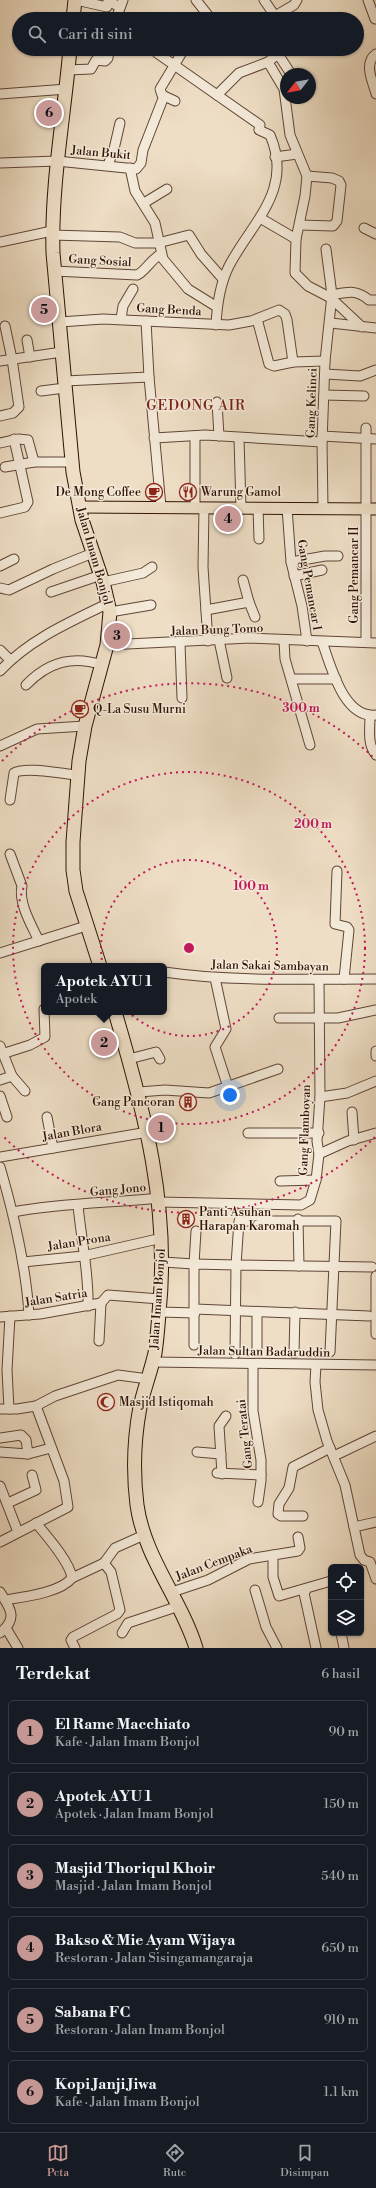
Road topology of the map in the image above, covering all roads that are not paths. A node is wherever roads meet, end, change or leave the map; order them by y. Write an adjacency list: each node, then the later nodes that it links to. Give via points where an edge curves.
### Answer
1 (76, 0): 6 (street, via 107,7 108,1); 7 (highway)
2 (196, 0): 8 (street)
3 (264, 0): 9 (street)
4 (297, 0): 10 (street, via 294,5)
5 (368, 0): 11 (street)
6 (121, 4)
7 (75, 12)
8 (205, 12)
9 (269, 12)
10 (282, 12)
11 (375, 20)
12 (376, 54): 25 (street, via 369,66)
13 (69, 56): 22 (highway, Jalan Imam Bonjol)
14 (108, 56): 22 (street, via 105,61 96,60 91,68)
15 (161, 56): 20 (street)
16 (179, 56): 20 (street)
17 (273, 56): 19 (street)
18 (279, 56): 21 (street)
19 (268, 62): 26 (street, via 239,74); 30 (street, via 284,89 290,135)
20 (173, 65): 26 (street); 27 (street, via 160,89)
21 (287, 68)
22 (68, 70): 23 (highway, Jalan Imam Bonjol)
23 (67, 89): 24 (street); 32 (highway, Jalan Imam Bonjol)
24 (0, 94)
25 (376, 94)
26 (217, 95): 31 (street, via 260,125 259,130 270,135)
27 (164, 96): 28 (street); 35 (street, Jalan Bukit, via 143,150 141,163 136,169)
28 (175, 101)
29 (120, 124): 34 (street)
30 (297, 154): 31 (street); 36 (street)
31 (275, 157): 39 (street, via 275,188)
32 (57, 161): 33 (street, Jalan Bukit); 34 (street, Jalan Bukit); 42 (highway, Jalan Imam Bonjol)
33 (0, 163)
34 (108, 165): 35 (street, Jalan Bukit)
35 (130, 168): 38 (street, via 135,191)
36 (306, 176): 40 (street); 40 (street, via 340,181 337,221 333,226)
37 (167, 189): 38 (street)
38 (144, 202): 46 (street, via 155,223)
39 (260, 218): 44 (street); 50 (street)
40 (300, 225): 44 (street)
41 (364, 228): 43 (street)
42 (52, 233): 45 (street); 46 (street, via 120,237 135,243); 49 (highway, Jalan Imam Bonjol)
43 (376, 234)
44 (296, 239): 52 (street, via 295,273 308,286)
45 (0, 242)
46 (158, 242): 48 (street); 50 (street, via 189,236)
47 (326, 249): 52 (street, Gang Kelinci)
48 (161, 254): 49 (street, Gang Sosial, via 152,259 137,275); 54 (street, via 188,289)
49 (54, 271): 58 (highway, Jalan Imam Bonjol)
50 (223, 279): 54 (street)
51 (133, 289): 55 (street, via 123,306)
52 (332, 296): 53 (street, via 353,290 369,300); 59 (street, Gang Kelinci); 62 (street)
53 (376, 300)
54 (216, 307): 60 (street)
55 (121, 319): 57 (street, Gang Benda); 58 (street, Gang Benda)
56 (257, 319): 60 (street, Gang Benda, via 235,325); 70 (street, via 269,364 274,366); 70 (street, Gang Benda, via 282,311 287,320)
57 (146, 321): 60 (street, Gang Benda); 73 (street)
58 (60, 322): 65 (highway, Jalan Imam Bonjol)
59 (330, 323): 62 (street); 69 (street, Gang Kelinci)
60 (216, 325)
61 (6, 326): 67 (street)
62 (362, 327): 63 (street)
63 (376, 328)
64 (27, 340): 66 (street)
65 (62, 352): 66 (street); 74 (highway, Jalan Imam Bonjol)
66 (30, 356): 67 (street)
67 (12, 359): 68 (street); 79 (street, via 19,407 13,413)
68 (0, 361)
69 (325, 361): 70 (street); 72 (street, Gang Kelinci)
70 (293, 362)
71 (376, 370): 72 (street, via 360,376)
72 (325, 374): 76 (street, Gang Kelinci)
73 (148, 377): 74 (street); 83 (street)
74 (65, 385): 75 (street); 91 (highway, Jalan Imam Bonjol)
75 (41, 391)
76 (324, 395): 77 (street); 87 (street, Gang Kelinci)
77 (364, 396)
78 (217, 402): 82 (street)
79 (0, 416)
80 (366, 428): 85 (street, Gang Pemancar II)
81 (195, 436): 82 (street); 83 (street); 96 (street)
82 (218, 436): 84 (street)
83 (154, 438): 95 (street)
84 (239, 438): 87 (street); 97 (street)
85 (366, 438): 87 (street); 88 (street); 101 (street, Gang Pemancar II)
86 (14, 439): 89 (street); 90 (street, via 28,440); 92 (street)
87 (322, 439): 100 (street, Gang Kelinci)
88 (376, 439)
89 (0, 443)
90 (34, 462): 91 (street); 92 (street)
91 (72, 462): 94 (highway, Jalan Imam Bonjol)
92 (20, 464): 93 (street); 102 (street, via 28,499 25,507)
93 (5, 467)
94 (79, 507): 95 (main road); 104 (highway, Jalan Imam Bonjol)
95 (161, 507): 96 (main road)
96 (199, 508): 97 (main road); 119 (street)
97 (241, 508): 98 (main road)
98 (258, 508): 99 (main road); 103 (street)
99 (287, 508): 100 (main road); 107 (street, Gang Pemancar I)
100 (323, 509): 101 (main road)
101 (371, 509): 126 (street, Gang Pemancar II)
102 (0, 513)
103 (259, 539)
104 (93, 553): 112 (highway, Jalan Imam Bonjol); 114 (street, via 8,590)
105 (338, 556): 107 (street)
106 (14, 559): 108 (street)
107 (291, 562): 111 (street, Gang Pemancar I)
108 (0, 566)
109 (152, 567): 112 (street, via 143,573)
110 (322, 570): 111 (street)
111 (294, 576): 124 (street, Gang Pemancar I)
112 (102, 579): 115 (street); 118 (highway, Jalan Imam Bonjol)
113 (243, 580): 116 (street)
114 (0, 588)
115 (51, 592)
116 (249, 602): 119 (street); 120 (street)
117 (151, 604): 118 (street)
118 (109, 608): 129 (highway, Jalan Imam Bonjol); 131 (street, via 51,632)
119 (206, 610): 122 (street)
120 (256, 617)
121 (220, 640): 122 (street, Jalan Bung Tomo); 123 (street, Jalan Bung Tomo, via 250,638); 134 (street)
122 (208, 641): 127 (street, Jalan Bung Tomo)
123 (284, 641): 124 (street, Jalan Bung Tomo); 135 (street, via 285,659)
124 (307, 641): 125 (street, Jalan Bung Tomo)
125 (322, 642): 126 (street, Jalan Bung Tomo); 136 (street)
126 (366, 642): 128 (street, Jalan Bung Tomo)
127 (180, 643): 129 (street, Jalan Bung Tomo); 138 (street)
128 (376, 643)
129 (108, 645): 132 (highway, Jalan Imam Bonjol)
130 (0, 650): 131 (street)
131 (10, 660): 133 (street)
132 (102, 665): 137 (street, via 68,660 47,667); 140 (highway, Jalan Imam Bonjol)
133 (0, 671)
134 (226, 678)
135 (292, 679): 136 (street); 142 (street, via 295,699)
136 (336, 679): 139 (street, via 350,703 364,714)
137 (26, 685)
138 (182, 698)
139 (373, 715): 143 (street, via 370,740)
140 (85, 726): 141 (street, via 36,729); 144 (highway, Jalan Imam Bonjol)
141 (0, 746)
142 (310, 746)
143 (376, 755)
144 (77, 775): 145 (street, via 33,770 15,772); 148 (highway, Jalan Imam Bonjol, via 73,870)
145 (10, 800)
146 (10, 854): 149 (street, via 22,886 21,891 29,918)
147 (336, 871): 155 (street, via 335,924 349,930)
148 (86, 926): 149 (street); 151 (highway, Jalan Imam Bonjol)
149 (39, 941): 150 (street)
150 (0, 953)
151 (99, 963)
152 (167, 972): 153 (street, Jalan Sakai Sambayan)
153 (215, 978): 156 (street, Jalan Sakai Sambayan); 171 (street, via 226,1029 215,1047)
154 (376, 978): 155 (street, Jalan Sakai Sambayan)
155 (344, 979): 156 (street, Jalan Sakai Sambayan)
156 (319, 980): 161 (street, Gang Flamboyan)
157 (376, 1010): 161 (street, via 338,1018)
158 (44, 1015): 162 (street, via 45,1037 30,1045)
159 (116, 1015): 165 (highway, Jalan Imam Bonjol)
160 (279, 1018): 161 (street)
161 (320, 1018): 175 (street, Gang Flamboyan)
162 (1, 1050): 168 (street)
163 (376, 1051): 164 (street)
164 (376, 1056)
165 (129, 1059): 166 (street, via 156,1052); 173 (highway, Jalan Imam Bonjol)
166 (160, 1059)
167 (278, 1069): 171 (street)
168 (12, 1076): 169 (street); 172 (street)
169 (0, 1080)
170 (376, 1081): 175 (street, via 347,1093)
171 (228, 1087): 173 (street, via 210,1093 165,1090)
172 (25, 1091)
173 (138, 1092): 179 (highway, Jalan Imam Bonjol)
174 (0, 1096): 177 (street)
175 (320, 1097): 181 (street, Gang Flamboyan)
176 (352, 1112): 183 (street)
177 (7, 1117)
178 (47, 1117): 184 (street)
179 (148, 1132): 184 (street, Jalan Blora); 190 (highway, Jalan Imam Bonjol)
180 (248, 1133): 181 (street)
181 (318, 1133): 185 (street, Gang Flamboyan)
182 (376, 1134): 183 (street)
183 (354, 1140): 185 (street)
184 (53, 1148): 186 (street, Jalan Blora)
185 (319, 1154): 188 (street, Gang Flamboyan)
186 (0, 1157)
187 (0, 1167): 192 (street)
188 (316, 1180): 189 (street); 190 (street, Gang Flamboyan, via 310,1200 301,1205)
189 (280, 1181)
190 (159, 1200): 191 (street, Gang Jono); 195 (highway, Jalan Imam Bonjol)
191 (78, 1205): 192 (street, Gang Jono, via 45,1206); 196 (street)
192 (13, 1212): 197 (street)
193 (298, 1219): 200 (street, via 240,1220); 201 (street); 202 (street, via 336,1221)
194 (196, 1231): 199 (street)
195 (162, 1238): 196 (street, Jalan Prona); 198 (highway, Jalan Imam Bonjol)
196 (83, 1256): 197 (street, Jalan Prona); 206 (street, via 89,1281)
197 (23, 1262): 212 (street)
198 (163, 1262): 199 (street); 207 (highway, Jalan Imam Bonjol)
199 (194, 1264): 200 (street); 208 (street)
200 (236, 1265): 201 (street); 209 (street)
201 (298, 1266): 202 (street)
202 (333, 1267): 203 (street); 213 (street)
203 (372, 1267)
204 (376, 1276): 214 (street)
205 (101, 1303): 206 (street, Jalan Satria); 207 (street, Jalan Satria, via 108,1295); 218 (street)
206 (88, 1306): 212 (street, Jalan Satria)
207 (160, 1306): 208 (street); 224 (highway, Jalan Imam Bonjol)
208 (194, 1311): 209 (street); 219 (street)
209 (236, 1311): 210 (street); 223 (street)
210 (257, 1312): 211 (street); 220 (street)
211 (294, 1312): 213 (street); 222 (street)
212 (29, 1314): 215 (street, Jalan Satria)
213 (331, 1314): 214 (street); 221 (street)
214 (374, 1314): 217 (street)
215 (10, 1316): 216 (street, Jalan Satria); 230 (street)
216 (0, 1317)
217 (376, 1334)
218 (99, 1341)
219 (194, 1344)
220 (257, 1349)
221 (330, 1352)
222 (294, 1353)
223 (235, 1354)
224 (153, 1362): 225 (street, Jalan Sultan Badaruddin); 228 (highway, Jalan Imam Bonjol)
225 (253, 1364): 226 (street, Jalan Sultan Badaruddin); 241 (street, Gang Teratai, via 253,1411)
226 (316, 1365): 227 (street, Jalan Sultan Badaruddin); 237 (street, via 318,1410)
227 (376, 1365)
228 (148, 1379): 229 (street, via 118,1375 55,1396); 250 (highway, Jalan Imam Bonjol, via 140,1407 135,1454 137,1505)
229 (36, 1406): 230 (street); 234 (street)
230 (4, 1409)
231 (226, 1416): 239 (street, via 220,1426)
232 (376, 1436): 237 (street)
233 (0, 1438): 238 (street, via 21,1435 26,1440)
234 (51, 1448): 238 (street); 247 (street, via 64,1481 69,1504 67,1509)
235 (0, 1452): 238 (street)
236 (197, 1452): 239 (street)
237 (332, 1452): 245 (street, via 293,1467 289,1488 277,1512 280,1516); 248 (street, via 345,1485)
238 (28, 1454)
239 (221, 1454): 241 (street, via 219,1473)
240 (32, 1475): 244 (street, via 36,1490)
241 (261, 1475): 243 (street, Gang Teratai)
242 (0, 1486): 244 (street)
243 (258, 1502)
244 (8, 1503): 249 (street)
245 (303, 1516)
246 (376, 1522): 248 (street)
247 (36, 1523): 249 (street); 256 (street, via 55,1547 71,1572)
248 (354, 1527): 254 (street, via 362,1558)
249 (18, 1532): 252 (street)
250 (144, 1535): 255 (street, via 115,1548); 261 (highway, Jalan Imam Bonjol)
251 (298, 1538): 253 (street, Jalan Cempaka, via 299,1551)
252 (0, 1542)
253 (272, 1555): 260 (street, via 273,1577 279,1596); 261 (street, Jalan Cempaka, via 250,1559 208,1580)
254 (373, 1561): 257 (street)
255 (104, 1563): 256 (street); 268 (street, via 111,1572 120,1610 73,1638)
256 (72, 1578): 262 (street, via 44,1592)
257 (376, 1579)
258 (328, 1582): 260 (street)
259 (256, 1590): 270 (street, via 266,1627)
260 (306, 1590): 271 (street, via 304,1594)
261 (172, 1592): 263 (highway, Jalan Imam Bonjol)
262 (3, 1596): 264 (street, via 11,1614 11,1622)
263 (179, 1606): 265 (street, via 128,1623); 269 (highway, Jalan Imam Bonjol)
264 (3, 1631): 267 (street)
265 (122, 1633)
266 (342, 1636): 272 (street)
267 (18, 1648)
268 (75, 1648)
269 (196, 1648)
270 (277, 1648)
271 (316, 1648)
272 (344, 1648)

